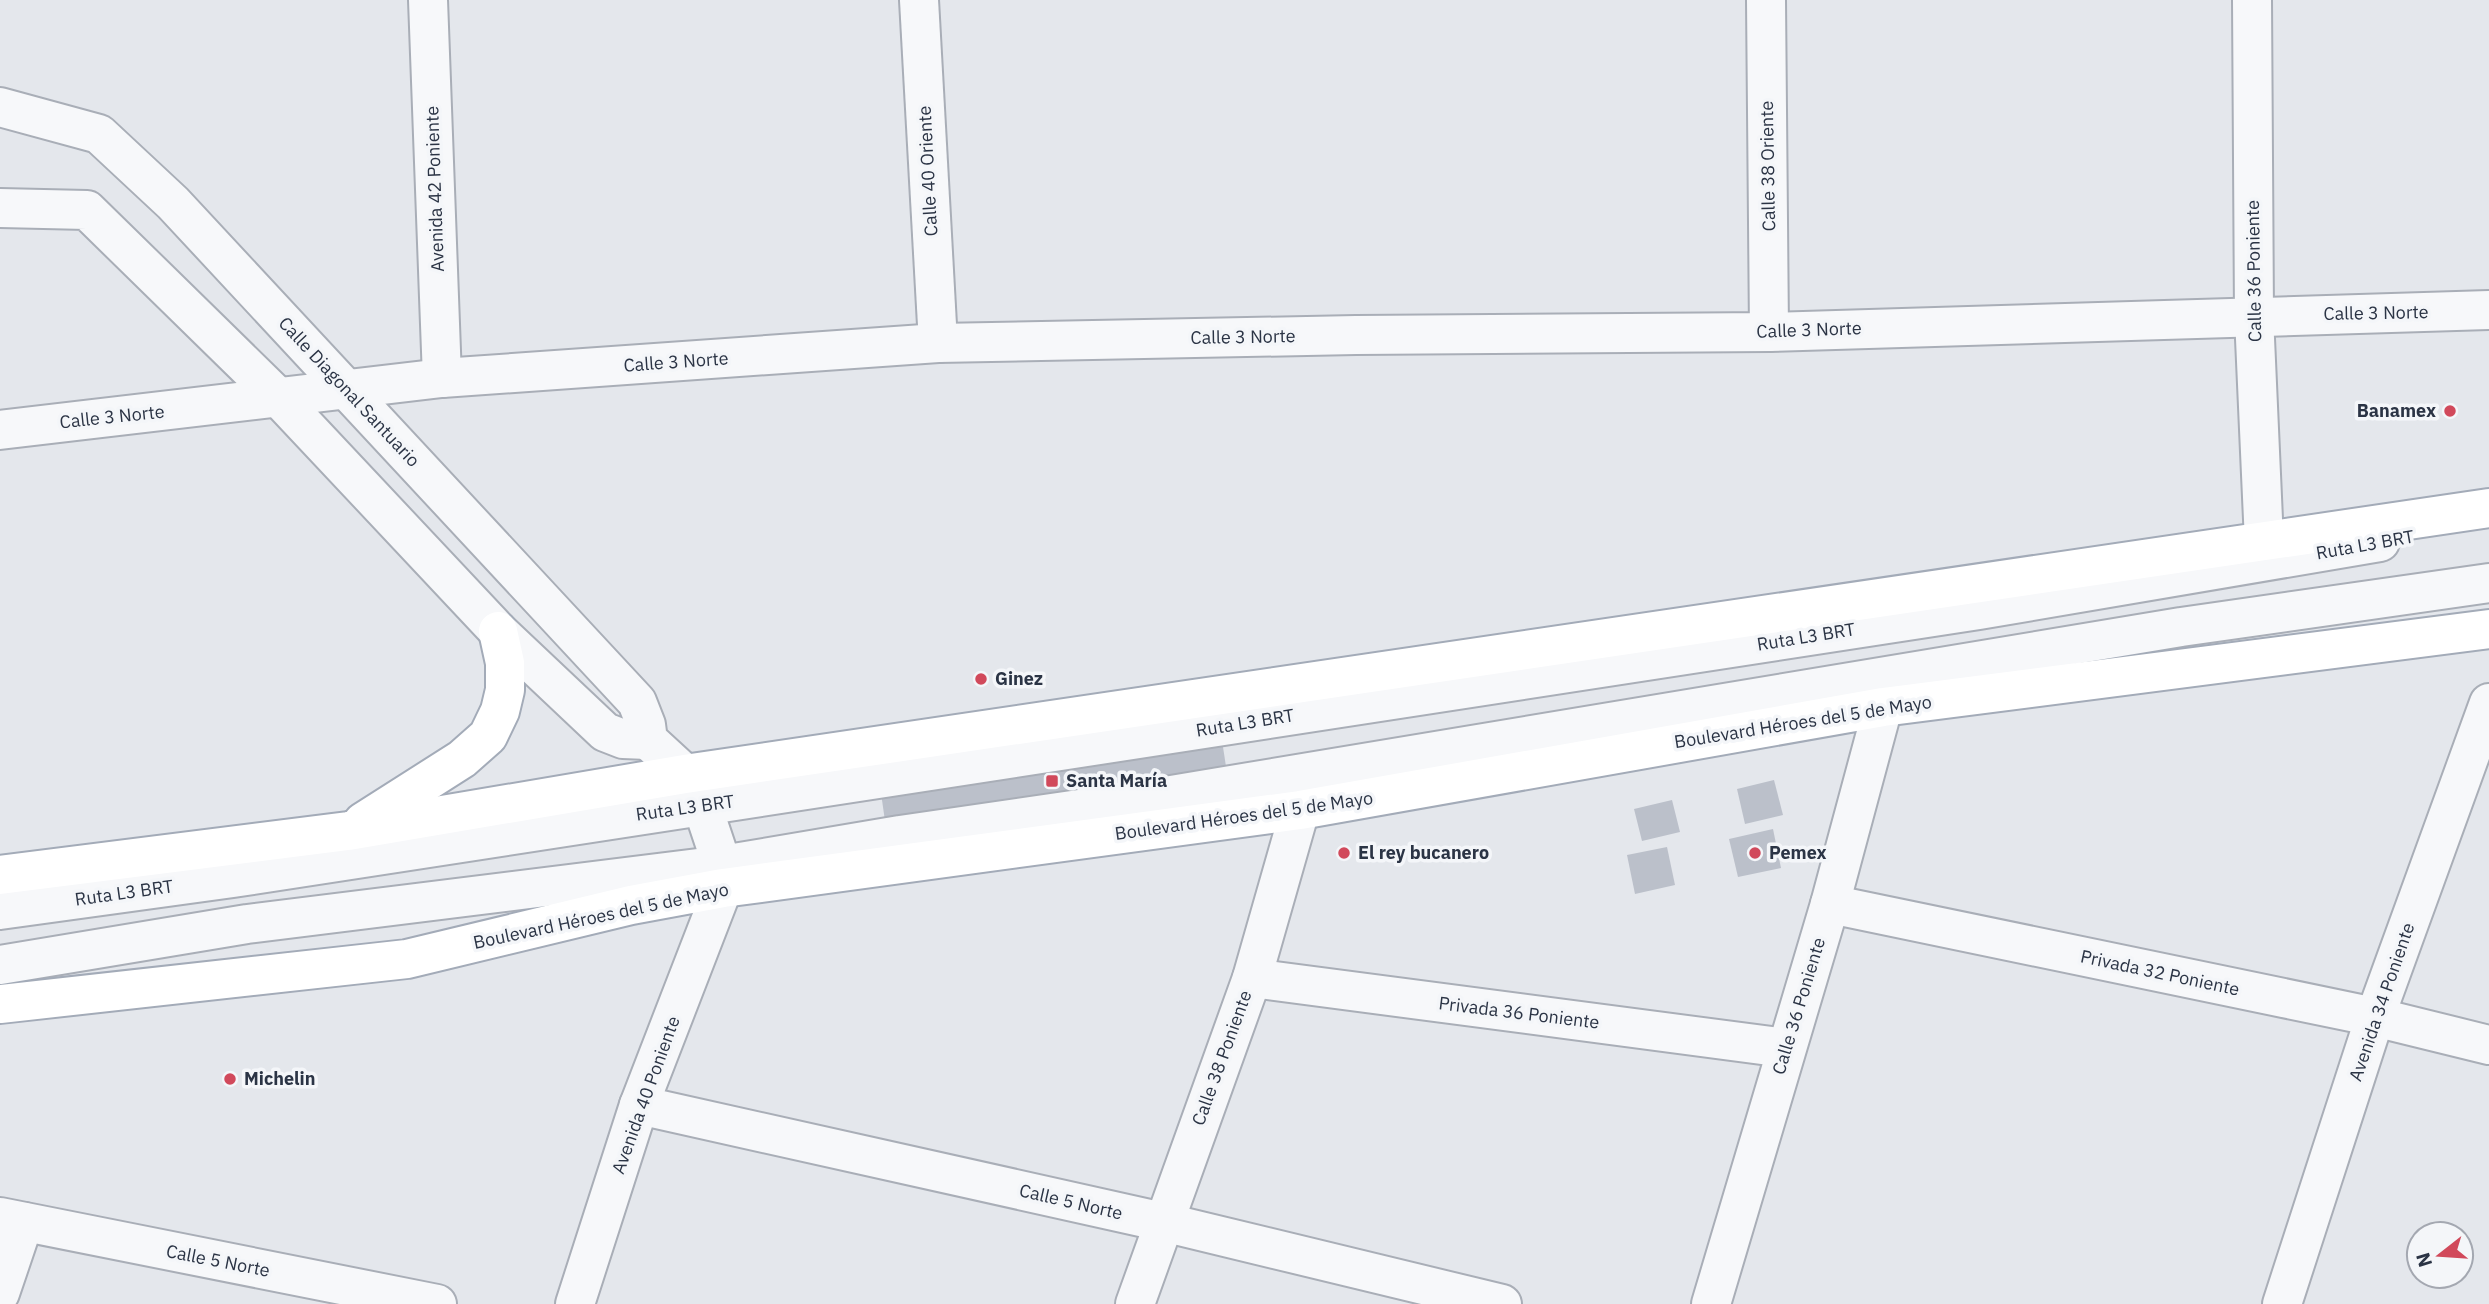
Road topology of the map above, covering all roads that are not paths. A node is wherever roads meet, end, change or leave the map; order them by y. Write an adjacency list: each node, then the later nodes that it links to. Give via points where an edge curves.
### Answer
1 (428, 0): 11 (street, Avenida 42 Poniente)
2 (919, 0): 10 (street, Calle 40 Oriente)
3 (1766, 0): 9 (street, Calle 38 Oriente)
4 (2252, 0): 8 (street, Calle 36 Poniente)
5 (0, 107): 12 (street, Calle Diagonal Santuario, via 99,134 173,203)
6 (0, 208): 13 (street, via 88,210)
7 (2489, 310): 8 (street, Calle 3 Norte)
8 (2254, 316): 9 (street, Calle 3 Norte); 17 (street, Calle 36 Poniente)
9 (1769, 332): 10 (street, Calle 3 Norte)
10 (938, 343): 11 (street, Calle 3 Norte)
11 (442, 378): 12 (street, Calle 3 Norte)
12 (348, 391): 13 (street, Calle 3 Norte); 23 (street, Calle Diagonal Santuario, via 638,702)
13 (281, 399): 14 (street, Calle 3 Norte); 20 (street)
14 (0, 430)
15 (2489, 508): 17 (main road)
16 (2489, 524): 24 (street, Ruta L3 BRT, via 1979,610)
17 (2264, 542): 24 (main road)
18 (2489, 583): 28 (street, via 2181,627 1141,800 901,835)
19 (2489, 629): 22 (main road, Boulevard Héroes del 5 de Mayo)
20 (498, 631): 23 (street, via 605,732 623,739); 26 (main road, via 505,690 488,736 461,759)
21 (2489, 703): 34 (street, Avenida 34 Poniente)
22 (1883, 706): 25 (main road, Boulevard Héroes del 5 de Mayo); 29 (street, Calle 36 Poniente)
23 (648, 740): 24 (street)
24 (693, 790): 26 (main road); 28 (street); 30 (street, Ruta L3 BRT, via 233,878)
25 (1300, 810): 28 (main road, Boulevard Héroes del 5 de Mayo); 32 (street, Calle 38 Poniente)
26 (348, 831): 27 (main road)
27 (0, 875)
28 (723, 876): 31 (street, via 247,924); 33 (main road, Boulevard Héroes del 5 de Mayo, via 631,905 407,959); 37 (street, Avenida 40 Poniente)
29 (1830, 904): 34 (street, Privada 32 Poniente); 36 (street, Calle 36 Poniente)
30 (0, 910)
31 (0, 965)
32 (1252, 978): 36 (street, Privada 36 Poniente); 39 (street, Calle 38 Poniente)
33 (0, 1004)
34 (2375, 1017): 35 (street, Privada 32 Poniente); 46 (street, Avenida 34 Poniente)
35 (2489, 1045)
36 (1786, 1048): 45 (street, Calle 36 Poniente)
37 (639, 1105): 39 (street, Calle 5 Norte); 42 (street, Avenida 40 Poniente)
38 (12, 1219): 40 (street); 41 (street, Calle 5 Norte)
39 (1163, 1222): 43 (street, Calle 38 Poniente); 44 (street, Calle 5 Norte)
40 (0, 1293)
41 (437, 1304)
42 (575, 1304)
43 (1135, 1304)
44 (1502, 1304)
45 (1711, 1304)
46 (2282, 1304)

